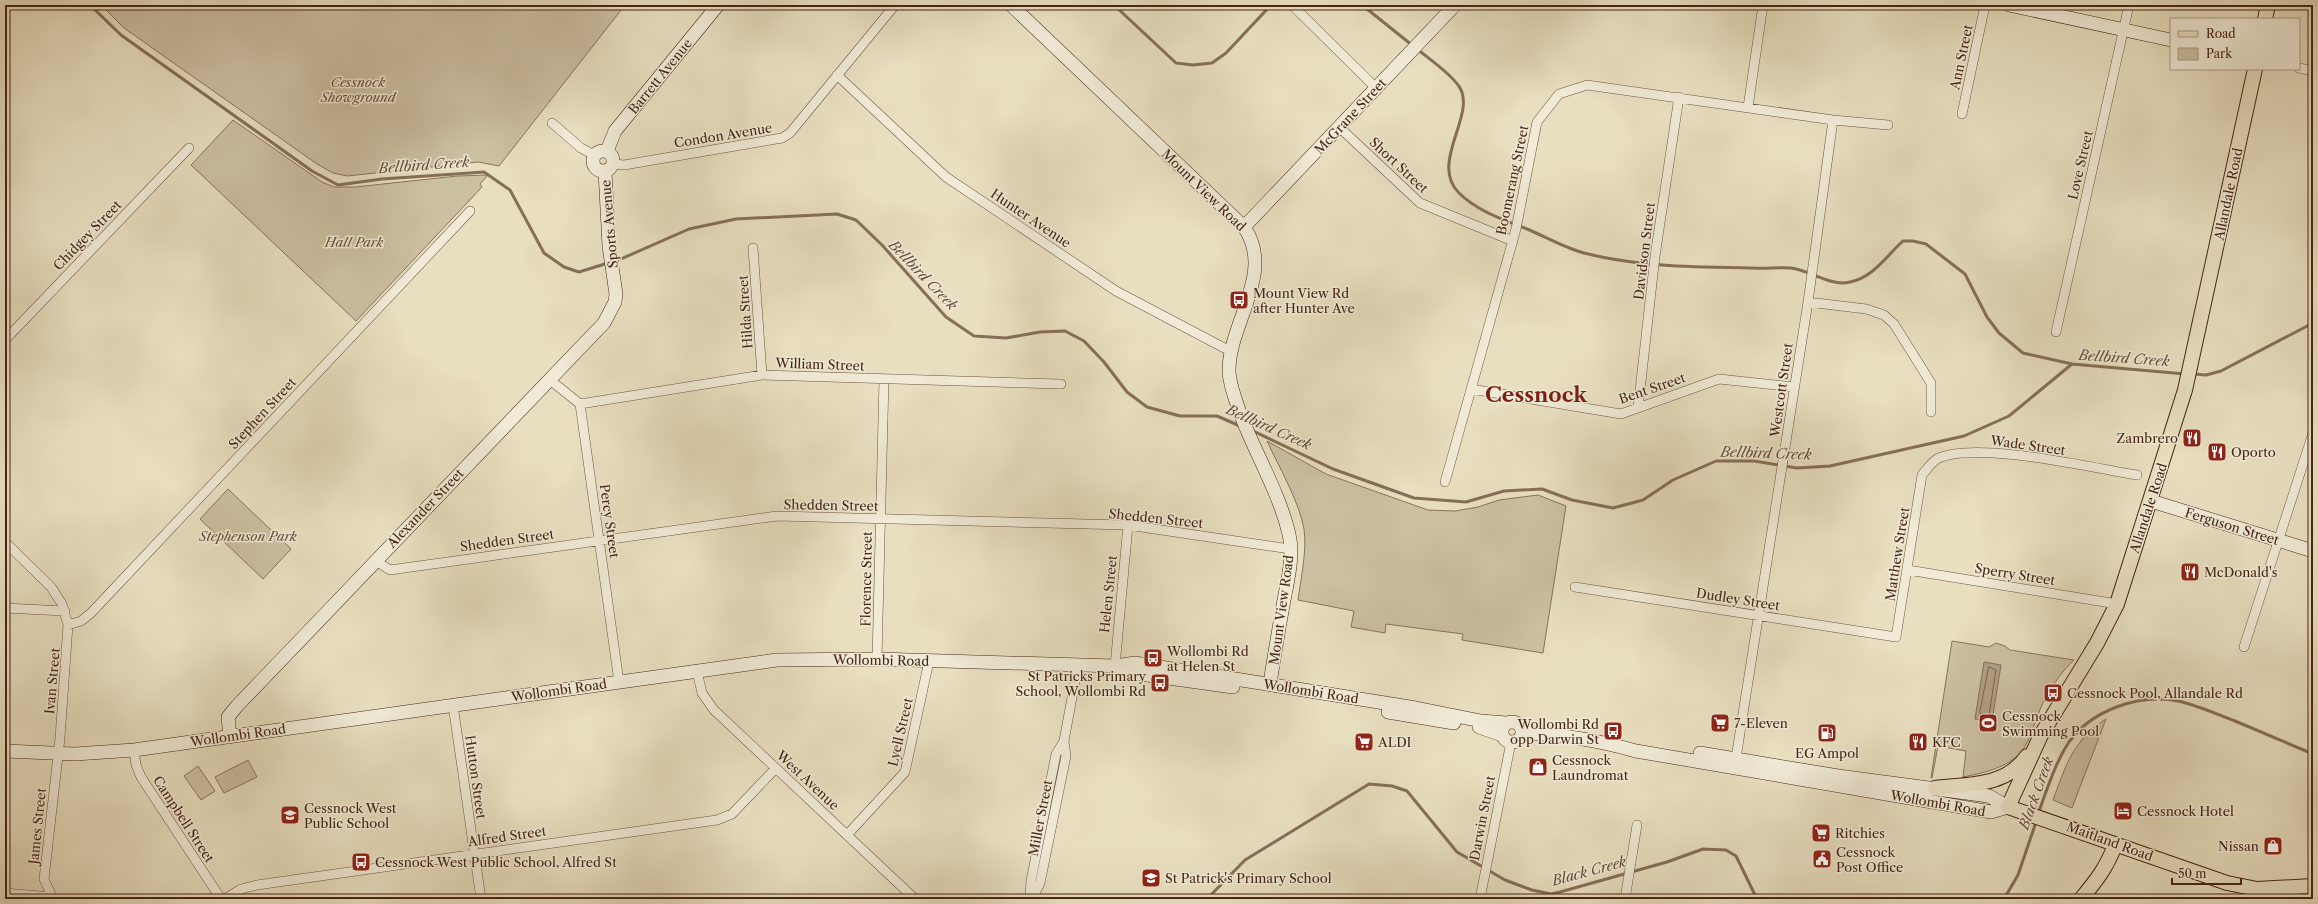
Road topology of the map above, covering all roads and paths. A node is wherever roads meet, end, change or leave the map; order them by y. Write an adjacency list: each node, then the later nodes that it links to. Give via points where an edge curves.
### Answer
1 (718, 5): 27 (main road, Barrett Avenue)
2 (895, 5): 17 (street, Condon Avenue)
3 (1011, 5): 30 (main road, Mount View Road)
4 (1292, 5): 18 (street)
5 (1455, 5): 18 (main road, McGrane Street)
6 (1763, 5): 20 (street)
7 (1985, 5): 21 (street, Ann Street)
8 (2009, 5): 12 (main road)
9 (2129, 5): 12 (street, Love Street)
10 (2268, 5): 11 (main road)
11 (2266, 18)
12 (2124, 30): 13 (main road); 35 (street, Love Street)
13 (2170, 40)
14 (2300, 68): 16 (street)
15 (2255, 70): 51 (main road, Allandale Road, via 2192,362)
16 (2313, 71)
17 (837, 75): 28 (street, Condon Avenue, via 790,133 782,138); 37 (street, Hunter Avenue, via 946,177 1116,291)
18 (1376, 88): 25 (main road, McGrane Street)
19 (1679, 97): 20 (street, Boomerang Street); 31 (street, Boomerang Street, via 1587,85 1559,94 1537,122); 45 (street, Davidson Street, via 1655,256)
20 (1748, 107): 22 (street, Boomerang Street)
21 (1962, 114)
22 (1833, 120): 24 (street, Boomerang Street); 34 (street, Westcott Street)
23 (552, 123): 27 (street, via 581,148)
24 (1888, 125)
25 (1340, 127): 30 (main road, McGrane Street); 31 (street, Short Street, via 1420,203)
26 (188, 148): 36 (street, Chidgey Street)
27 (600, 153): 28 (main road, via 613,157); 28 (main road, via 594,165 599,170)
28 (609, 167): 33 (main road, Sports Avenue, via 609,246)
29 (470, 211): 66 (street, Stephen Street, via 91,613 81,621)
30 (1244, 227): 37 (main road, Mount View Road, via 1253,244 1255,268)
31 (1513, 241): 43 (street, Boomerang Street)
32 (753, 248): 38 (street, Hilda Street)
33 (613, 277): 39 (main road, Alexander Street, via 616,298 610,313)
34 (1808, 302): 42 (street, Westcott Street); 46 (street, via 1866,309 1884,315 1894,324 1931,383)
35 (2056, 332)
36 (5, 340)
37 (1232, 352): 57 (main road, Mount View Road, via 1230,381 1280,509 1289,535)
38 (762, 375): 40 (street, William Street); 44 (street, William Street)
39 (548, 378): 44 (street); 59 (main road, Alexander Street)
40 (884, 379): 41 (street, William Street); 52 (street, Florence Street)
41 (1061, 384)
42 (1794, 387): 45 (street, Bent Street, via 1719,379); 65 (street, Westcott Street)
43 (1471, 389): 45 (street, Bent Street, via 1621,414); 50 (street, Boomerang Street)
44 (580, 404): 54 (street, Percy Street)
45 (1638, 408)
46 (1930, 412)
47 (2313, 433): 55 (street)
48 (1922, 475): 49 (street, Wade Street, via 1937,459 1961,453 1991,452); 60 (street, Matthew Street)
49 (2137, 475)
50 (1445, 482)
51 (2151, 501): 55 (main road, Ferguson Street); 62 (main road, Allandale Road)
52 (880, 519): 53 (street, Shedden Street); 54 (street, Shedden Street, via 778,516); 69 (street, Florence Street)
53 (1128, 525): 57 (street, Shedden Street); 72 (street, Helen Street)
54 (599, 540): 59 (street, Shedden Street, via 390,570); 74 (street, Percy Street)
55 (2279, 541): 58 (main road, Ferguson Street); 68 (street)
56 (5, 542): 64 (street, Ivan Street, via 51,587)
57 (1290, 549): 75 (main road, Mount View Road)
58 (2313, 551)
59 (376, 561): 82 (main road, Alexander Street, via 237,706 228,717)
60 (1908, 570): 62 (street, Sperry Street); 67 (street, Matthew Street)
61 (1575, 587): 65 (street, Dudley Street)
62 (2117, 604): 81 (main road, Allandale Road, via 2097,643)
63 (5, 608): 64 (street)
64 (65, 611): 66 (street, Ivan Street)
65 (1759, 616): 67 (street, Dudley Street); 87 (street, Westcott Street)
66 (68, 624): 86 (street, Ivan Street)
67 (1896, 637)
68 (2244, 647)
69 (877, 659): 70 (main road, Wollombi Road); 73 (main road, Wollombi Road, via 794,658)
70 (928, 661): 71 (main road, Wollombi Road); 94 (street, Lyell Street, via 905,772)
71 (1078, 665): 72 (main road, Wollombi Road); 105 (street, Miller Street, via 1064,741 1065,763 1040,883)
72 (1114, 666): 75 (main road, Wollombi Road, via 1135,663); 76 (main road, Wollombi Road, via 1133,673)
73 (697, 671): 74 (main road, Wollombi Road); 89 (street, West Avenue, via 702,693 709,704)
74 (619, 682): 78 (main road, Wollombi Road)
75 (1270, 684): 76 (main road, via 1262,688 1240,684); 77 (main road, via 1277,690); 79 (main road, Wollombi Road, via 1416,708 1481,722)
76 (1230, 687): 77 (main road, Wollombi Road)
77 (1311, 699): 79 (main road, Wollombi Road)
78 (453, 705): 82 (main road, Wollombi Road); 96 (street, Hutton Street)
79 (1507, 733): 80 (main road, via 1519,738); 80 (main road, via 1512,722 1518,724); 106 (street, Darwin Street)
80 (1522, 733): 83 (main road, Wollombi Road, via 1539,733)
81 (2041, 735): 91 (main road, via 2025,760 2006,775 1990,782); 92 (main road, Allandale Road)
82 (230, 737): 84 (main road, Wollombi Road)
83 (1615, 745): 87 (main road, Wollombi Road, via 1637,745); 88 (main road, Wollombi Road)
84 (134, 750): 86 (main road, Wollombi Road); 101 (street, Campbell Street, via 141,777)
85 (5, 751): 86 (main road, Wollombi Road)
86 (58, 754): 100 (street, James Street, via 44,879)
87 (1736, 758): 88 (main road, via 1728,762); 90 (main road, via 1741,764); 91 (main road, Wollombi Road, via 1838,776)
88 (1711, 764): 90 (main road, Wollombi Road)
89 (776, 768): 94 (street, West Avenue); 96 (street, Alfred Street, via 732,814 717,820)
90 (1756, 772): 92 (main road, Wollombi Road, via 1991,812)
91 (1935, 788): 92 (main road, Wollombi Road, via 1993,796)
92 (2008, 807): 95 (main road, Maitland Road, via 2046,818)
93 (1637, 825): 107 (street)
94 (847, 835): 104 (street, West Avenue)
95 (2115, 845): 99 (main road, Maitland Road, via 2227,883); 108 (main road, via 2101,876)
96 (474, 854): 102 (street, Alfred Street, via 257,885 241,889); 103 (street, Hutton Street)
97 (2313, 886): 99 (main road, Maitland Road)
98 (5, 894): 100 (street)
99 (2283, 894)
100 (52, 898)
101 (221, 899)
102 (225, 899)
103 (481, 899)
104 (915, 899)
105 (1031, 899)
106 (1480, 899)
107 (1625, 899)
108 (2081, 899)

